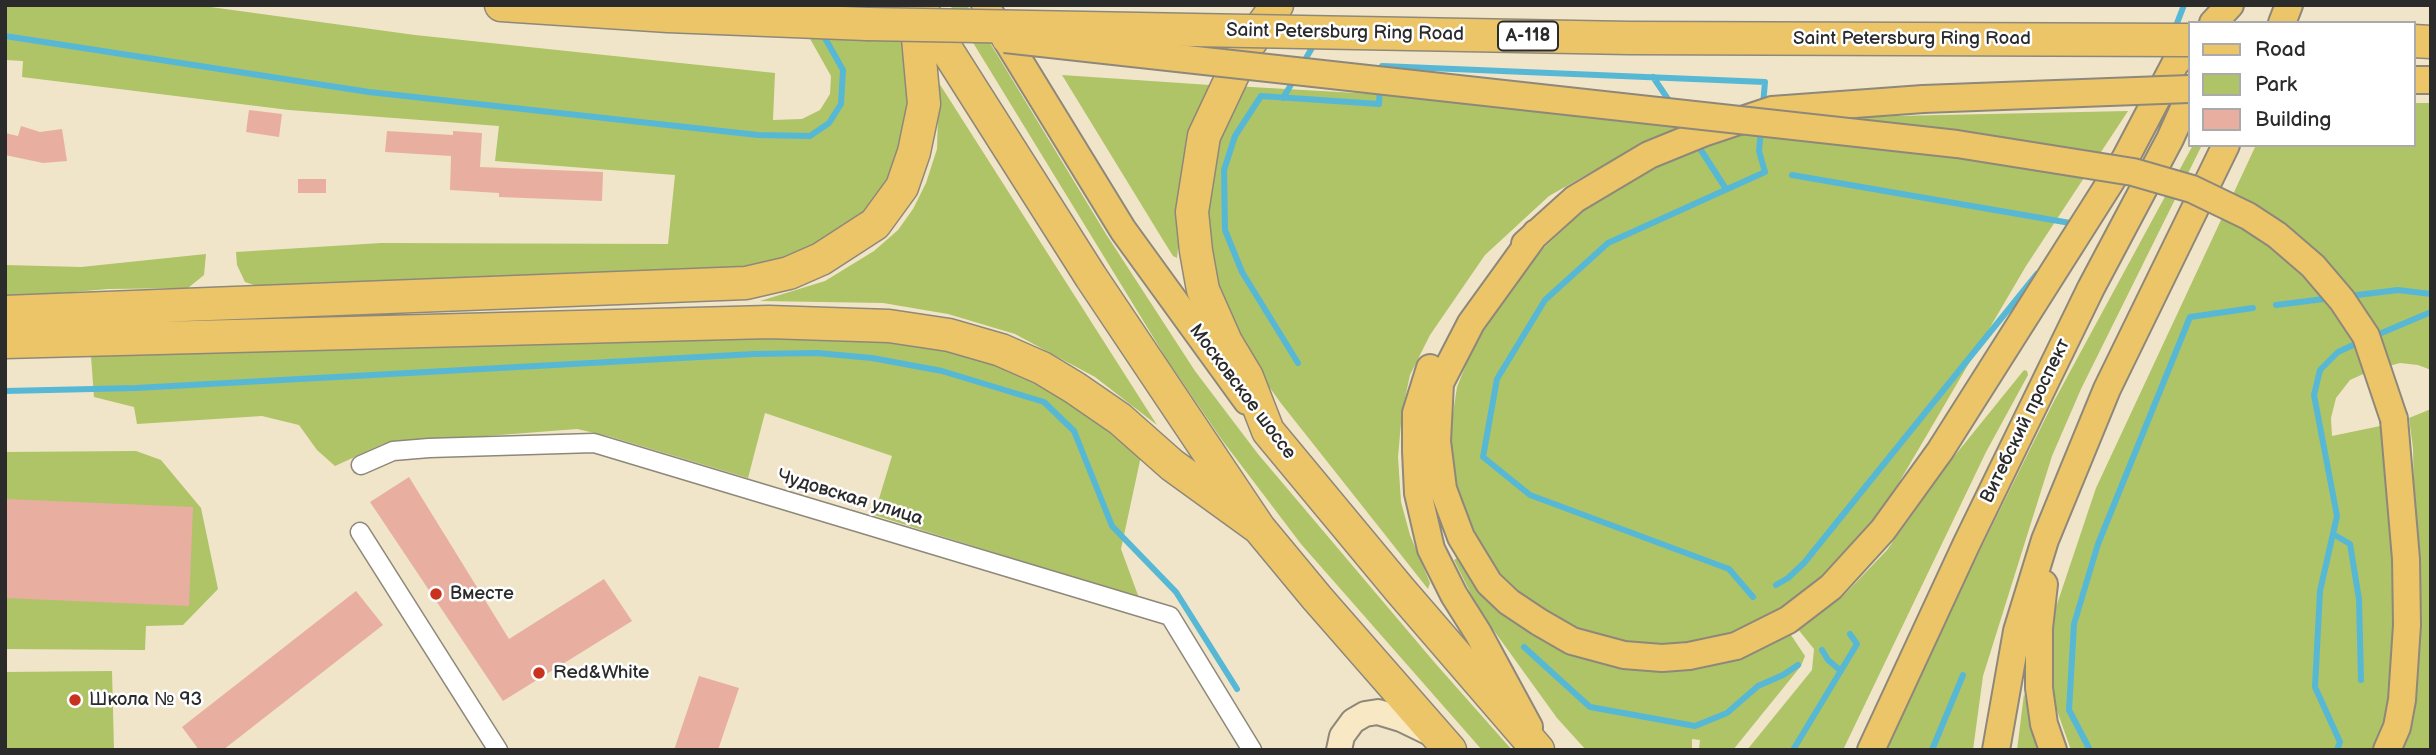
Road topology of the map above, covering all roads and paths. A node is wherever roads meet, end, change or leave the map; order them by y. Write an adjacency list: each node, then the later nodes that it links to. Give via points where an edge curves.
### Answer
1 (501, 5): 9 (highway, Saint Petersburg Ring Road / А-118)
2 (917, 5): 16 (highway, via 924,104 902,187 876,223 821,259 789,273 746,284); 20 (highway)
3 (985, 5): 18 (main road, Московское шоссе, via 1124,230)
4 (1277, 5): 18 (highway, via 1244,51 1205,136 1192,212 1203,290 1247,377)
5 (2231, 5): 7 (main road)
6 (2289, 5): 8 (main road)
7 (2215, 21)
8 (2282, 21)
9 (867, 24): 10 (highway, Saint Petersburg Ring Road / А-118, bridge, via 1643,38); 31 (main road, bridge, via 1956,144 2133,172 2192,189 2277,235 2313,266 2366,336 2394,419 2406,559 2402,699)
10 (2188, 40)
11 (2188, 49): 15 (main road, via 2175,64 2125,159 1947,439 1882,530 1831,587 1788,620 1737,646 1662,658 1611,652 1572,641 1489,583 1461,537 1443,489 1437,441 1440,383 1471,323)
12 (2188, 89): 15 (main road, bridge, via 1772,110 1649,156 1575,199)
13 (2188, 99): 28 (main road, Витебский проспект, via 2055,362)
14 (2225, 147): 22 (main road, via 2107,389)
15 (1536, 233): 27 (main road, via 1477,289 1440,346 1416,413 1416,451 1418,493 1432,549)
16 (5, 312)
17 (5, 342): 20 (highway, via 769,321 890,326 949,335 1042,368 1120,419 1172,465)
18 (1268, 431): 27 (highway, Московское шоссе)
19 (361, 465): 25 (street, Чудовская улица, via 393,451 594,443 1170,616)
20 (1259, 528): 23 (highway)
21 (360, 532): 24 (street)
22 (2045, 540): 29 (main road, via 2017,631); 30 (main road, via 2039,688)
23 (1444, 743): 26 (street, via 1378,712 1353,721)
24 (498, 750)
25 (1252, 750)
26 (1339, 750)
27 (1540, 750)
28 (1871, 750)
29 (1996, 750)
30 (2053, 750)
31 (2387, 750)

